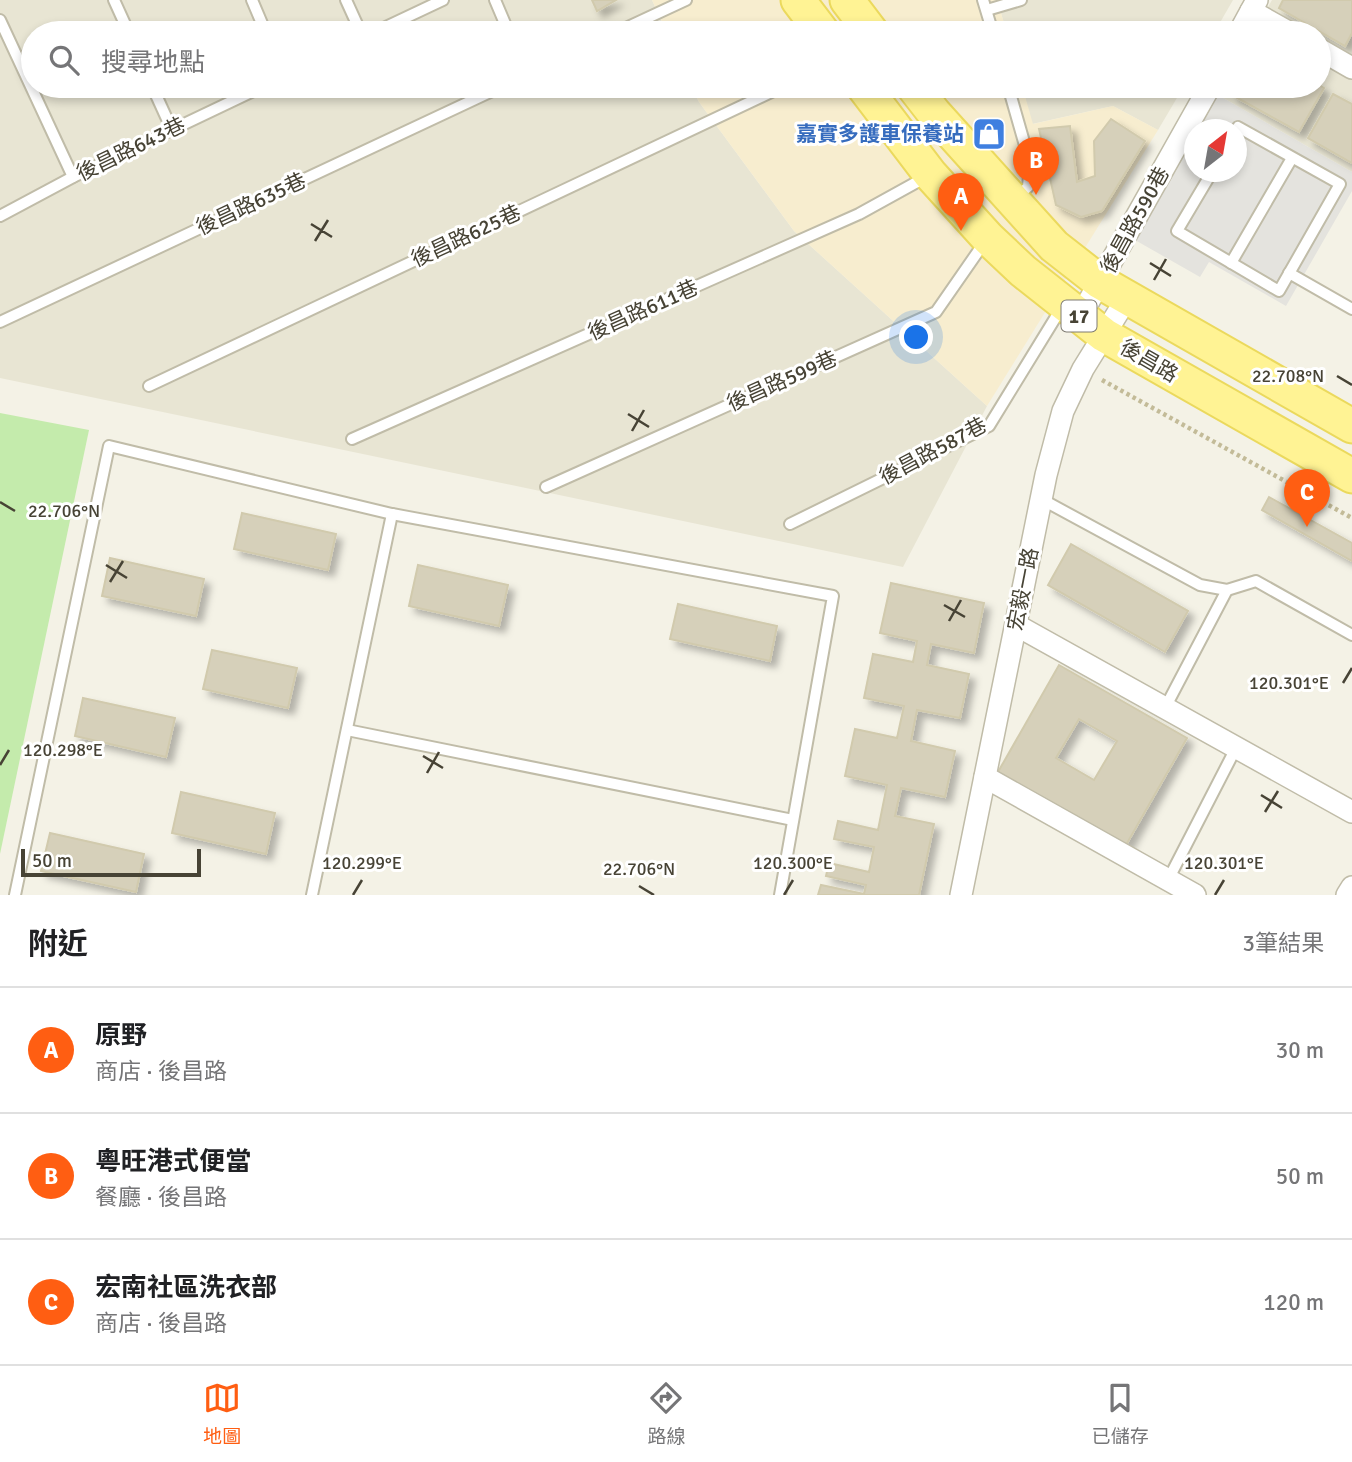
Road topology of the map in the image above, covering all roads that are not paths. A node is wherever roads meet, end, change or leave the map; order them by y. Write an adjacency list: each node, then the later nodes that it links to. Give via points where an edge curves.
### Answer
1 (114, 0): 13 (lane)
2 (252, 0): 14 (lane)
3 (346, 0): 15 (lane)
4 (443, 0): 16 (lane)
5 (495, 0): 17 (lane)
6 (686, 0): 18 (lane)
7 (799, 0): 19 (main road)
8 (847, 0): 20 (main road)
9 (1021, 0): 10 (lane)
10 (985, 5)
11 (1254, 6): 21 (street)
12 (0, 20): 23 (lane)
13 (124, 21)
14 (261, 21)
15 (356, 21)
16 (398, 21)
17 (504, 21)
18 (641, 21)
19 (814, 21)
20 (863, 21)
21 (1274, 21)
22 (1331, 56): 24 (street)
23 (21, 65)
24 (1352, 68)
25 (36, 98): 38 (lane)
26 (157, 98): 34 (lane)
27 (239, 98): 34 (lane, 後昌路643巷)
28 (477, 98): 48 (lane, 後昌路635巷)
29 (759, 98): 49 (lane, 後昌路625巷)
30 (872, 98): 37 (main road, 後昌路 / 17)
31 (922, 98): 40 (main road, 後昌路 / 17)
32 (1011, 98): 40 (lane, via 1030,163 1028,187)
33 (1204, 98): 45 (street, 後昌路590巷)
34 (172, 130): 38 (lane, 後昌路643巷)
35 (1247, 132): 36 (lane)
36 (1292, 158): 43 (lane); 44 (lane, via 1340,184)
37 (930, 174): 42 (main road, 後昌路 / 17); 51 (lane, 後昌路611巷, via 859,214)
38 (73, 177): 41 (lane, 後昌路643巷)
39 (1206, 182): 43 (lane, via 1177,232)
40 (1012, 201): 45 (main road, 後昌路 / 17, via 1054,246)
41 (0, 216)
42 (988, 238): 47 (main road, 後昌路 / 17); 53 (lane, 後昌路599巷, via 936,312)
43 (1231, 263): 44 (lane, via 1279,291)
44 (1289, 273): 46 (lane)
45 (1113, 290): 47 (street, 後昌路590巷); 47 (street, 宏毅一路); 50 (main road, 後昌路 / 17)
46 (1352, 309)
47 (1083, 319): 52 (main road, 後昌路 / 17); 54 (street, 宏毅一路, via 1083,369 1062,411); 56 (lane, 後昌路587巷, via 989,426)
48 (0, 322)
49 (149, 386)
50 (1352, 426)
51 (352, 439)
52 (1352, 476)
53 (546, 487)
54 (1041, 499): 57 (lane, via 1200,585); 58 (street, 宏毅一路)
55 (392, 514): 61 (lane); 65 (lane, via 833,596); 68 (lane, via 109,446)
56 (790, 524)
57 (1227, 590): 59 (lane, via 1248,582 1266,584); 60 (lane)
58 (1016, 625): 60 (street); 63 (street, 宏毅一路)
59 (1352, 635)
60 (1165, 708): 62 (street)
61 (347, 730): 65 (lane); 69 (lane)
62 (1236, 748): 64 (street); 66 (lane)
63 (985, 777): 66 (street); 71 (street, 宏毅一路)
64 (1352, 812)
65 (793, 820): 70 (lane)
66 (1168, 880): 72 (street)
67 (1352, 887): 73 (street)
68 (15, 895)
69 (312, 895)
70 (780, 895)
71 (961, 895)
72 (1195, 895)
73 (1347, 895)

